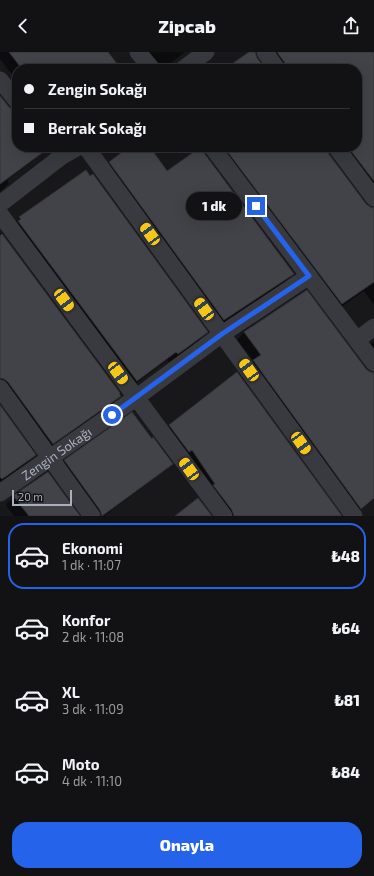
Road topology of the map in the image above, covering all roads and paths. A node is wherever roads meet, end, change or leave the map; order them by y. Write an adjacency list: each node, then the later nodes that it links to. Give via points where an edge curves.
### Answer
1 (138, 52): 4 (street)
2 (206, 52): 5 (street)
3 (265, 52): 6 (street)
4 (148, 64)
5 (190, 64)
6 (273, 64)
7 (0, 80): 8 (street)
8 (12, 95)
9 (57, 152): 14 (street)
10 (90, 152): 18 (street)
11 (216, 152): 16 (street)
12 (340, 152): 13 (street)
13 (374, 198)
14 (0, 204)
15 (0, 214): 22 (street)
16 (309, 276): 18 (street, Zengin Sokağı); 19 (street)
17 (374, 327): 19 (street)
18 (222, 334): 22 (street, Zengin Sokağı); 27 (street)
19 (357, 340): 20 (street)
20 (374, 363)
21 (0, 388): 23 (street)
22 (136, 398): 23 (street, Zengin Sokağı); 26 (street)
23 (50, 458): 24 (street, Zengin Sokağı); 25 (street)
24 (0, 493)
25 (92, 516)
26 (224, 516)
27 (354, 516)

